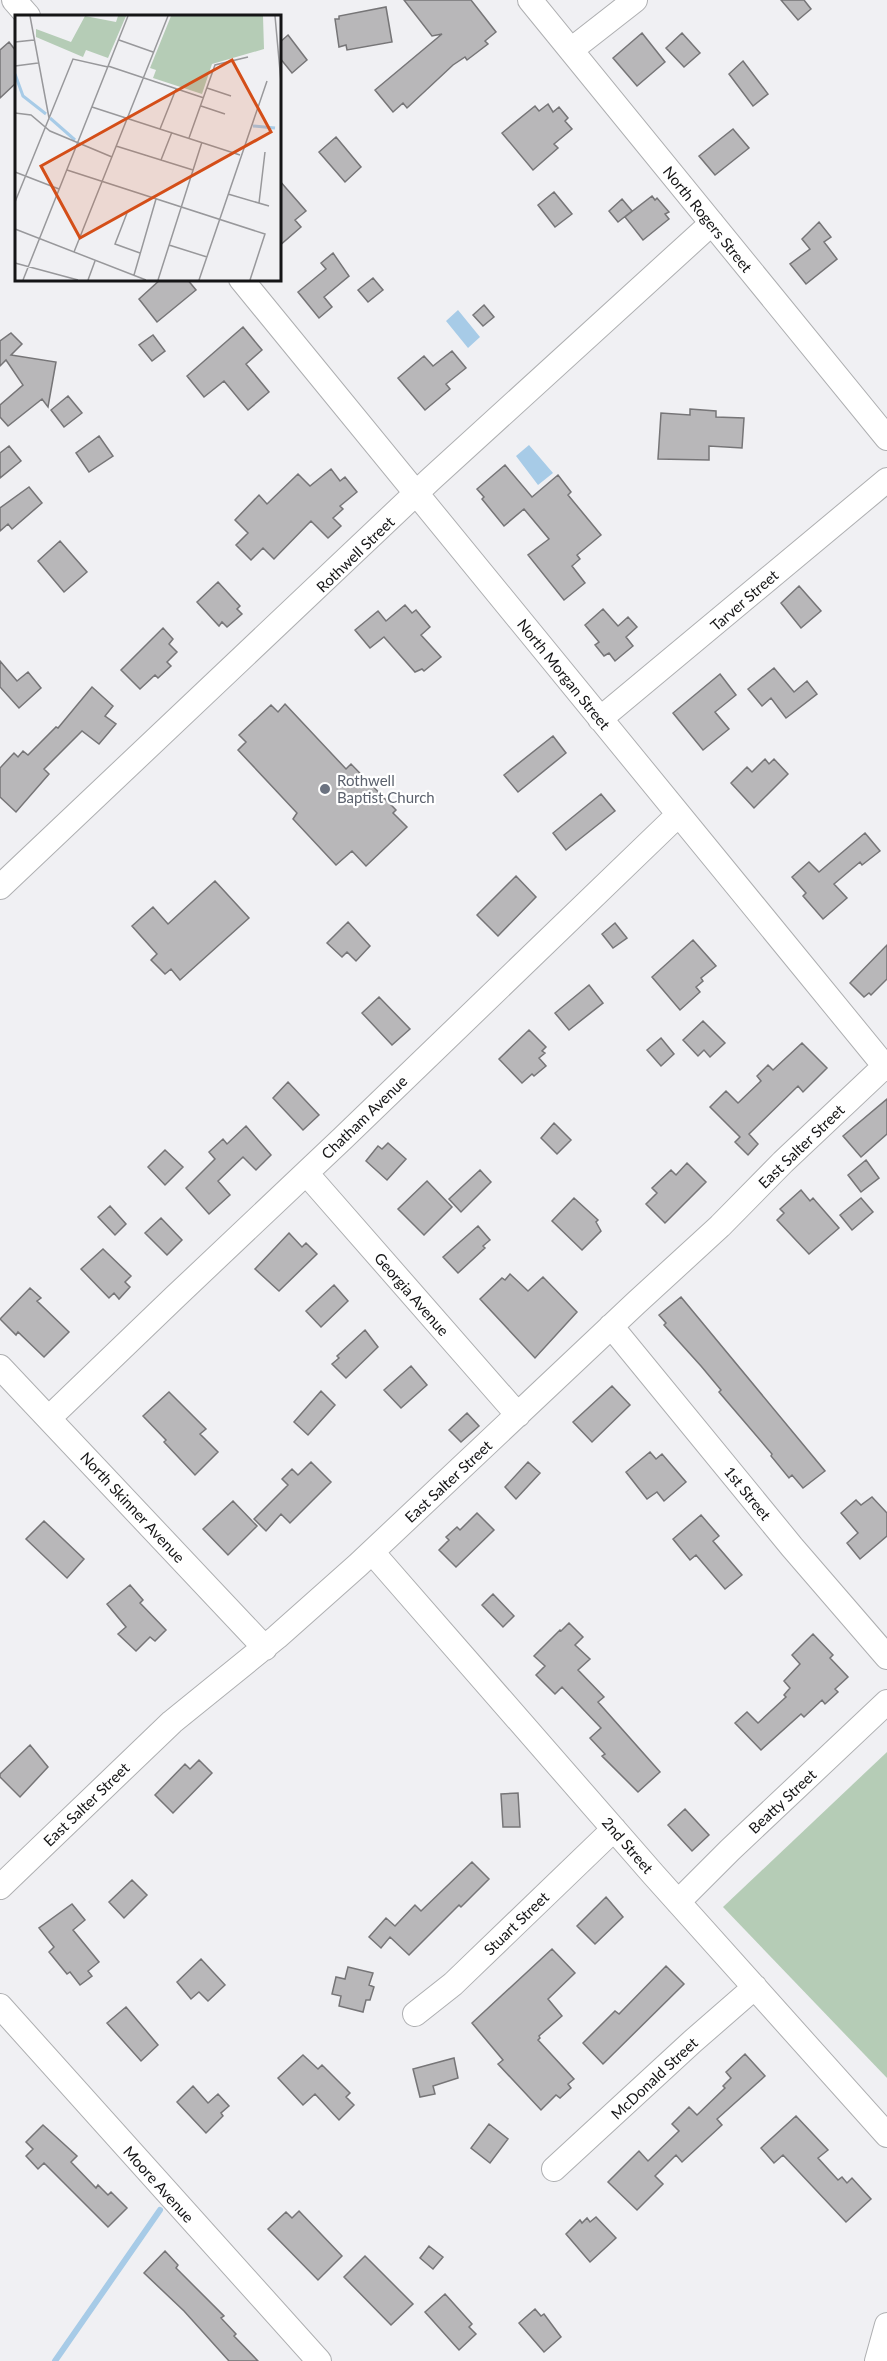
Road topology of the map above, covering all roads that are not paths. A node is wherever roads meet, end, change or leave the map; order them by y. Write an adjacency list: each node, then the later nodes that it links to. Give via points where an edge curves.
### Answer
1 (14, 0): 4 (street)
2 (530, 0): 5 (street, North Rogers Street)
3 (635, 0): 5 (street)
4 (27, 15)
5 (571, 51): 6 (street, North Rogers Street)
6 (712, 223): 8 (street, North Rogers Street); 10 (street, Rothwell Street)
7 (242, 280): 10 (street, North Morgan Street)
8 (887, 438)
9 (887, 480): 11 (street, Tarver Street)
10 (417, 494): 11 (street, North Morgan Street); 13 (street, Rothwell Street)
11 (600, 719): 12 (street, North Morgan Street)
12 (678, 815): 14 (street, North Morgan Street); 15 (street, Chatham Avenue)
13 (0, 887)
14 (886, 1067): 16 (street, East Salter Street)
15 (306, 1173): 18 (street, Georgia Avenue); 19 (street, Chatham Avenue)
16 (611, 1326): 18 (street, East Salter Street); 22 (street, 1st Street)
17 (0, 1367): 19 (street, North Skinner Avenue)
18 (518, 1415): 20 (street, East Salter Street)
19 (49, 1418): 21 (street, North Skinner Avenue)
20 (372, 1552): 21 (street, East Salter Street); 24 (street, 2nd Street)
21 (265, 1648): 25 (street, East Salter Street, via 172,1722)
22 (887, 1657)
23 (887, 1702): 26 (street, Beatty Street)
24 (614, 1829): 26 (street, 2nd Street); 29 (street, Stuart Street, via 453,1984)
25 (0, 1887)
26 (678, 1902): 27 (street, 2nd Street)
27 (755, 1987): 30 (street, 2nd Street); 31 (street, McDonald Street)
28 (0, 2006): 33 (street, Moore Avenue)
29 (415, 2014)
30 (887, 2135)
31 (554, 2169)
32 (887, 2325): 34 (street)
33 (319, 2361)
34 (877, 2361)

